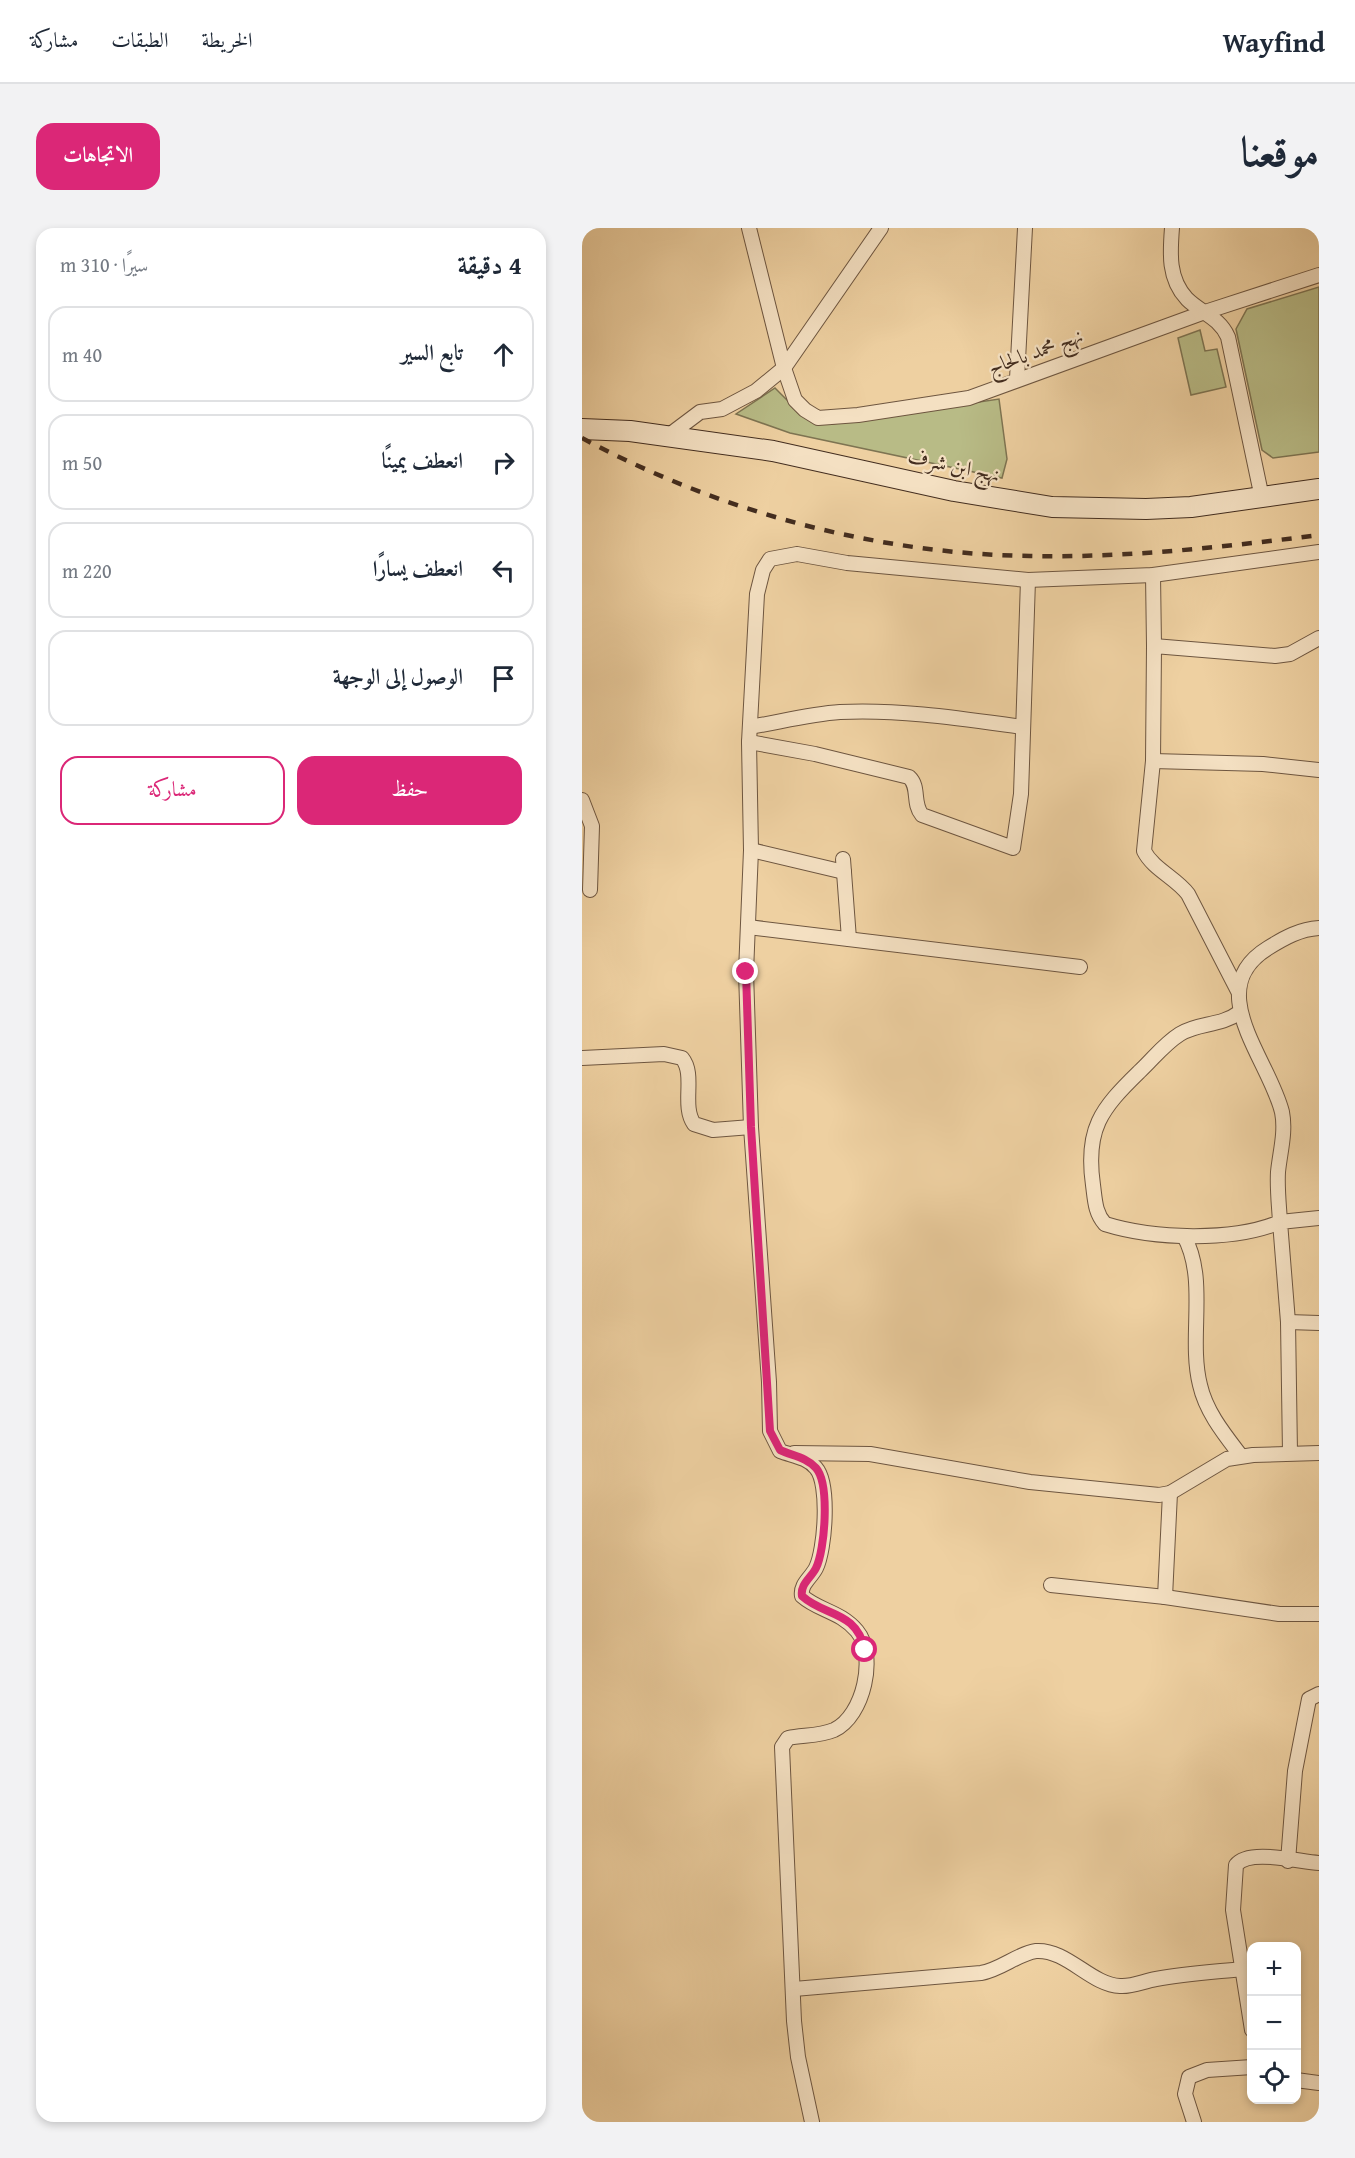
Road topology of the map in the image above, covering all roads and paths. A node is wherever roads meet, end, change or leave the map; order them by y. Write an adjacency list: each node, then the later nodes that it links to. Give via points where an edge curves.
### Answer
1 (748, 228): 7 (street, نهج محمد بالحاج)
2 (881, 228): 7 (street)
3 (1025, 228): 8 (street)
4 (1172, 228): 6 (street, via 1170,259 1174,279 1187,299)
5 (1319, 275): 6 (street, نهج محمد بالحاج)
6 (1205, 312): 8 (street, نهج محمد بالحاج); 12 (street, via 1224,328 1228,337)
7 (784, 368): 8 (street, نهج محمد بالحاج, via 795,400 818,418 969,398); 10 (street, via 756,391 722,409 700,412)
8 (1017, 379)
9 (585, 427): 10 (main road, نهج ابن شرف)
10 (668, 436): 12 (main road, نهج ابن شرف, via 773,451 954,491 1052,507 1146,509)
11 (1319, 489): 12 (main road, نهج ابن شرف)
12 (1262, 498)
13 (1319, 552): 14 (street)
14 (1153, 575): 15 (street); 17 (street)
15 (1028, 580): 18 (street, via 847,563 797,554 770,559 757,594); 19 (street)
16 (1319, 639): 17 (street, via 1290,654 1275,656)
17 (1154, 646): 21 (street)
18 (750, 727): 19 (street, via 851,712); 20 (street)
19 (1023, 727): 20 (street, via 1021,795 1013,848 922,815 917,809 915,785 909,777)
20 (749, 742): 24 (street)
21 (1152, 761): 22 (street); 30 (street, via 1144,851 1188,894)
22 (1319, 770)
23 (582, 800): 25 (street, via 592,826)
24 (751, 850): 26 (street); 28 (street, via 844,866)
25 (590, 890)
26 (748, 927): 28 (street); 33 (street)
27 (1319, 928): 30 (street, via 1293,934 1261,952 1246,965)
28 (849, 939): 29 (street)
29 (1080, 967)
30 (1238, 991): 31 (street)
31 (1240, 1012): 35 (street, via 1282,1113); 36 (street, via 1225,1022 1185,1031 1162,1048 1112,1098 1092,1143 1095,1204 1105,1224)
32 (582, 1058): 33 (street, via 664,1054 682,1058 686,1066 688,1110 694,1124 712,1130)
33 (751, 1127): 41 (street, via 769,1423 777,1448)
34 (1319, 1218): 35 (street)
35 (1280, 1222): 36 (street, via 1251,1232); 37 (street)
36 (1184, 1236): 42 (street, via 1195,1262 1195,1355 1200,1385 1209,1410)
37 (1288, 1322): 38 (street); 39 (street)
38 (1319, 1323)
39 (1290, 1453): 40 (street); 42 (street)
40 (1319, 1453)
41 (792, 1454): 43 (street, via 870,1454 1030,1482); 51 (street, via 809,1461 819,1471 823,1491 820,1557 801,1589 802,1596 841,1616 858,1632 865,1650 866,1673 857,1707 838,1727 788,1738 782,1743)
42 (1241, 1456): 43 (street, via 1210,1467)
43 (1170, 1493): 45 (street)
44 (1051, 1586): 45 (street)
45 (1165, 1598): 46 (street, via 1287,1615)
46 (1319, 1614)
47 (1319, 1694): 48 (street, via 1308,1699 1304,1718 1295,1771)
48 (1288, 1861): 49 (street); 50 (street, via 1246,1857 1236,1865 1233,1910)
49 (1319, 1863)
50 (1242, 1969): 51 (street, via 1120,1986 1039,1951 981,1973); 52 (street)
51 (794, 1989): 56 (street, via 798,2057)
52 (1247, 2003)
53 (1247, 2067): 57 (street, via 1207,2070 1189,2077 1185,2094)
54 (1301, 2081): 55 (street)
55 (1319, 2083)
56 (812, 2122)
57 (1194, 2122)

